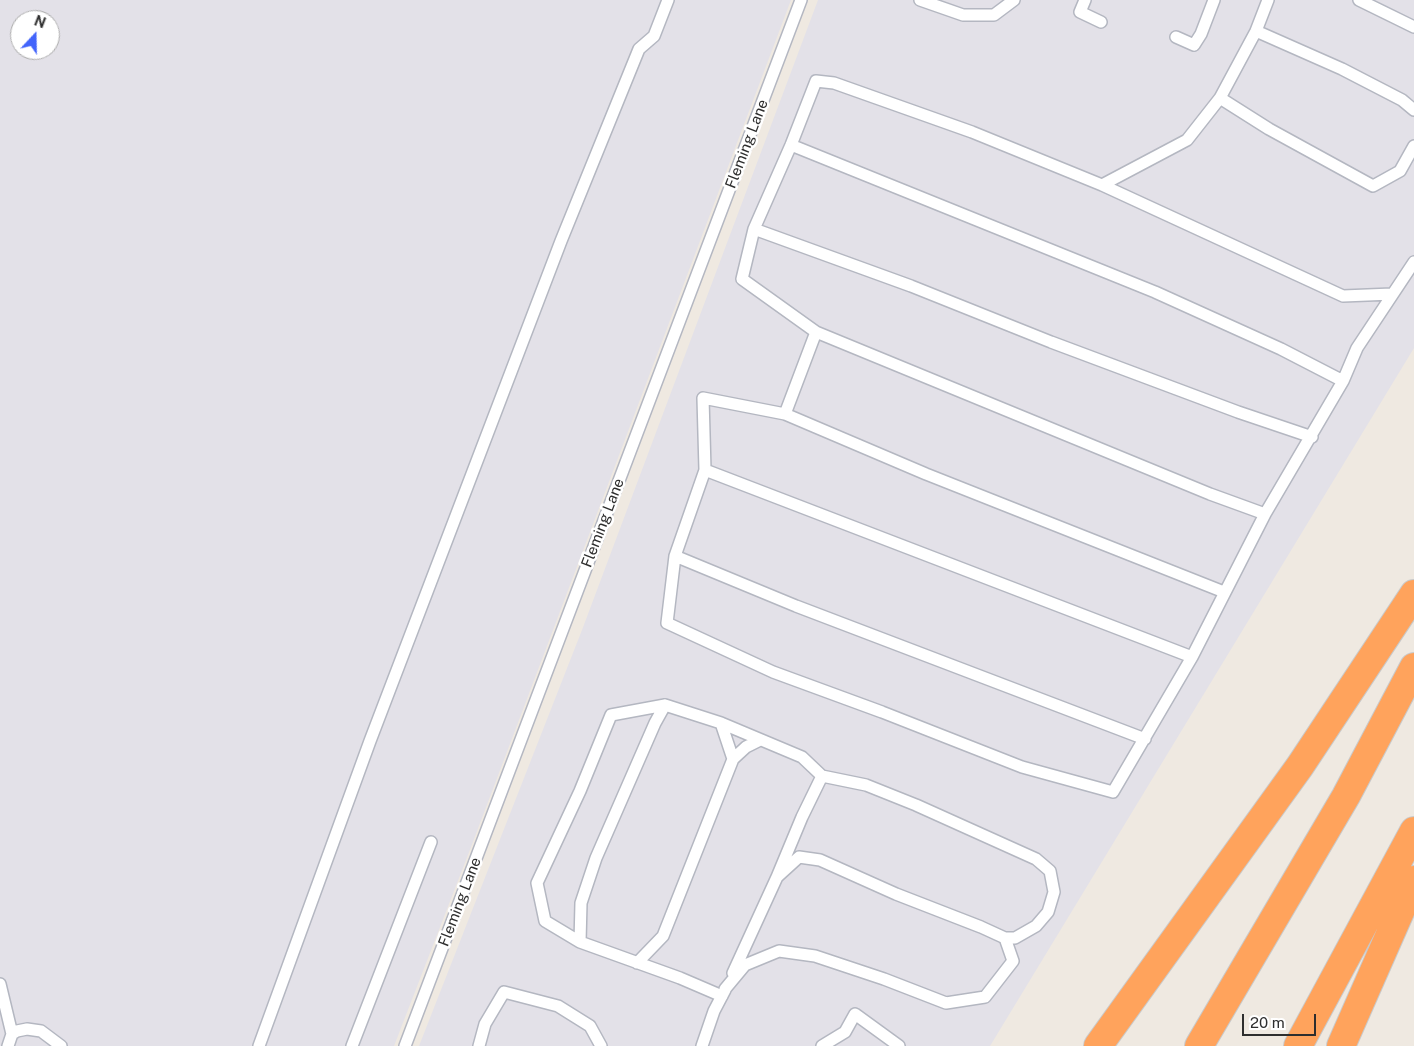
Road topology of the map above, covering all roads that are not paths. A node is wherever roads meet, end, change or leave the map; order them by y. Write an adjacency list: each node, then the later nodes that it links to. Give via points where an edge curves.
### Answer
1 (668, 0): 50 (lane, via 654,36 639,49 558,250 370,741)
2 (801, 0): 52 (lane, Fleming Lane)
3 (920, 0): 4 (lane, via 963,15 994,15)
4 (1014, 0)
5 (1085, 0): 9 (lane, via 1080,12)
6 (1214, 0): 12 (lane, via 1194,45)
7 (1268, 0): 11 (lane)
8 (1358, 0): 10 (lane)
9 (1101, 22)
10 (1414, 27)
11 (1256, 31): 13 (lane); 14 (lane, via 1342,69 1402,100)
12 (1176, 37)
13 (1220, 98): 16 (lane, via 1373,186 1400,171); 17 (lane, via 1187,140)
14 (1414, 110)
15 (791, 146): 17 (lane, via 816,81 834,82 972,132); 18 (lane); 22 (lane, via 1155,292)
16 (1414, 146)
17 (1102, 185): 20 (lane, via 1344,296)
18 (754, 229): 21 (lane, via 742,279); 24 (lane)
19 (1414, 262): 20 (lane)
20 (1392, 294): 22 (lane, via 1357,348)
21 (816, 332): 23 (lane); 26 (lane, via 1174,480)
22 (1343, 381): 24 (lane)
23 (785, 414): 25 (lane, via 703,398); 28 (lane, via 926,474)
24 (1312, 437): 26 (lane)
25 (705, 470): 27 (lane); 30 (lane)
26 (1265, 514): 28 (lane)
27 (675, 556): 34 (lane, via 796,606); 34 (lane, via 666,624 773,672 1022,767 1113,792)
28 (1224, 592): 30 (lane)
29 (1414, 594): 58 (highway, via 1300,766)
30 (1192, 657): 34 (lane)
31 (1414, 667): 59 (highway, via 1341,804)
32 (665, 705): 33 (lane); 43 (lane, via 596,858 581,903); 43 (lane, via 611,715 537,883 544,922)
33 (721, 723): 35 (lane); 36 (lane)
34 (1146, 739)
35 (760, 740): 36 (lane); 37 (lane, via 802,757)
36 (733, 759): 44 (lane, via 663,936)
37 (822, 776): 40 (lane); 42 (lane, via 866,785 916,805 1036,859 1050,871 1054,892 1048,912 1036,926 1015,938)
38 (1414, 830): 60 (highway)
39 (431, 842): 51 (lane)
40 (777, 877): 42 (lane, via 799,857 820,860); 46 (lane)
41 (1414, 880): 61 (highway)
42 (1005, 938): 46 (lane, via 1012,961 985,997 946,1004 815,956 779,952 745,965)
43 (580, 942): 44 (lane)
44 (637, 963): 46 (lane)
45 (0, 984): 47 (lane)
46 (723, 992): 55 (lane)
47 (12, 1034): 48 (lane); 49 (lane, via 27,1029 41,1031)
48 (8, 1046)
49 (61, 1046)
50 (259, 1046)
51 (352, 1046)
52 (406, 1046)
53 (479, 1046): 54 (lane, via 485,1024 504,992 558,1006 590,1026)
54 (601, 1046)
55 (702, 1046)
56 (822, 1046): 57 (lane, via 845,1032 855,1014)
57 (899, 1046)
58 (1098, 1046)
59 (1199, 1046)
60 (1298, 1046)
61 (1341, 1046)

